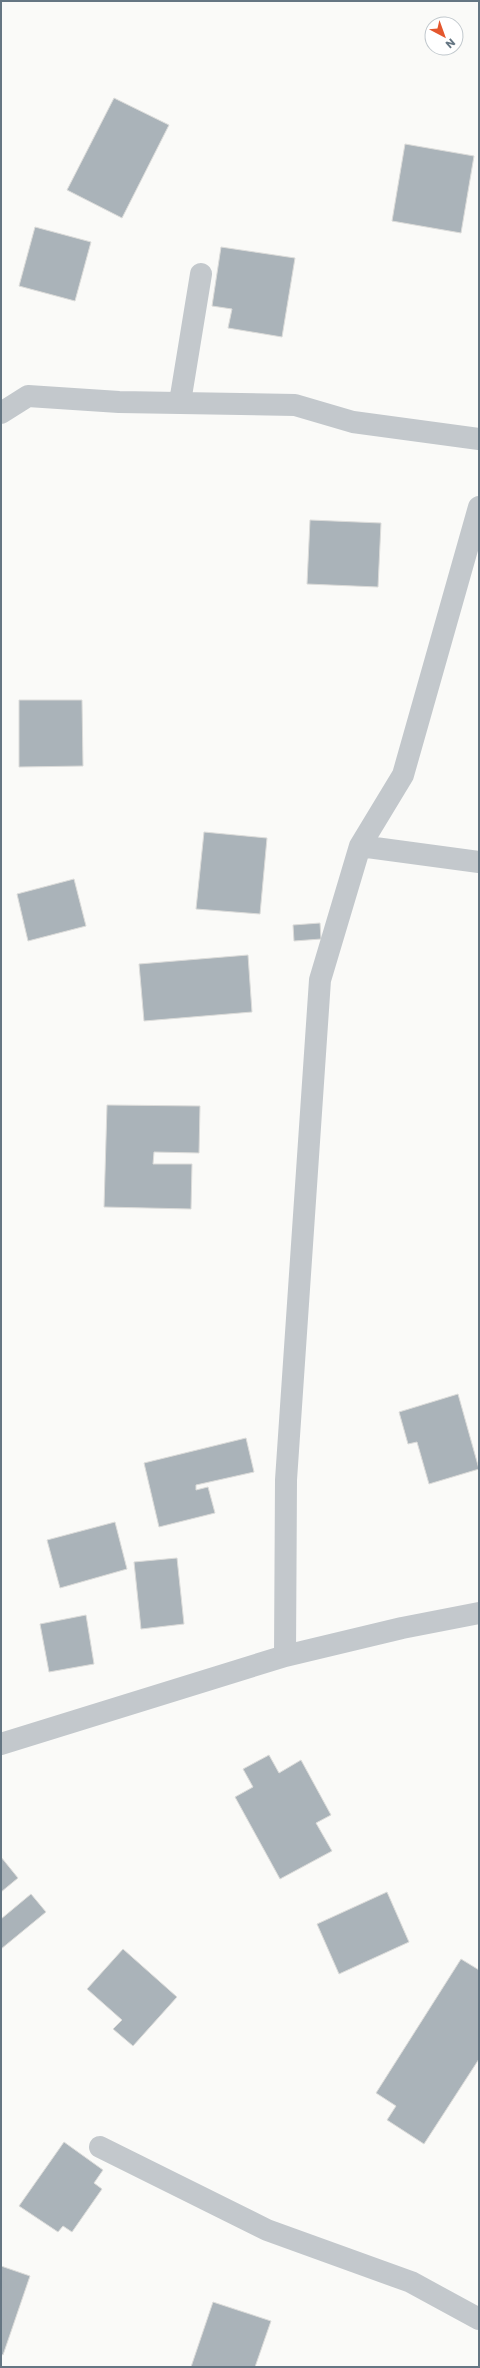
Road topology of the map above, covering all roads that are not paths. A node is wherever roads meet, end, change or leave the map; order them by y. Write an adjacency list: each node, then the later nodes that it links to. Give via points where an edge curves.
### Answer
1 (201, 274): 2 (street)
2 (180, 402): 3 (street, via 119,402 28,396); 4 (street, via 295,405 353,422)
3 (1, 413)
4 (479, 439)
5 (479, 507): 6 (street, via 403,775)
6 (360, 846): 7 (street); 9 (street, via 320,980 286,1480)
7 (479, 862)
8 (479, 1613): 9 (street)
9 (284, 1656): 10 (street)
10 (1, 1744)
11 (100, 2147): 12 (street, via 267,2230 411,2282)
12 (479, 2318)

